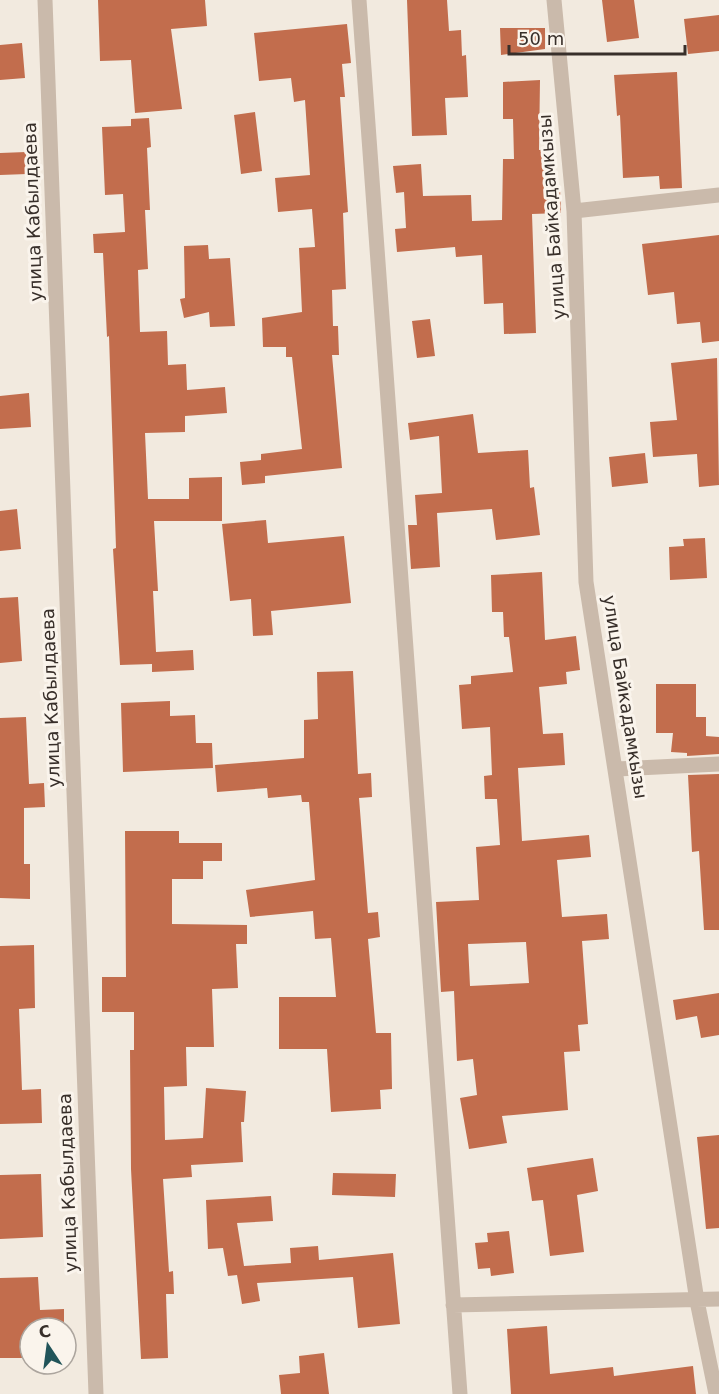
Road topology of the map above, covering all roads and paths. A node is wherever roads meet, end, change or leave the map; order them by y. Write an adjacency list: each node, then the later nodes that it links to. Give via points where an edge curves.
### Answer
1 (45, 0): 11 (street, улица Кабылдаева)
2 (359, 0): 10 (street)
3 (554, 0): 5 (street, улица Байкадамкызы)
4 (719, 195): 5 (street)
5 (574, 211): 7 (street, улица Байкадамкызы, via 586,582)
6 (719, 764): 7 (street)
7 (617, 769): 9 (street, улица Байкадамкызы)
8 (719, 1299): 9 (street)
9 (698, 1301): 10 (street); 13 (street, улица Байкадамкызы)
10 (453, 1305): 12 (street)
11 (96, 1394)
12 (460, 1394)
13 (716, 1394)

